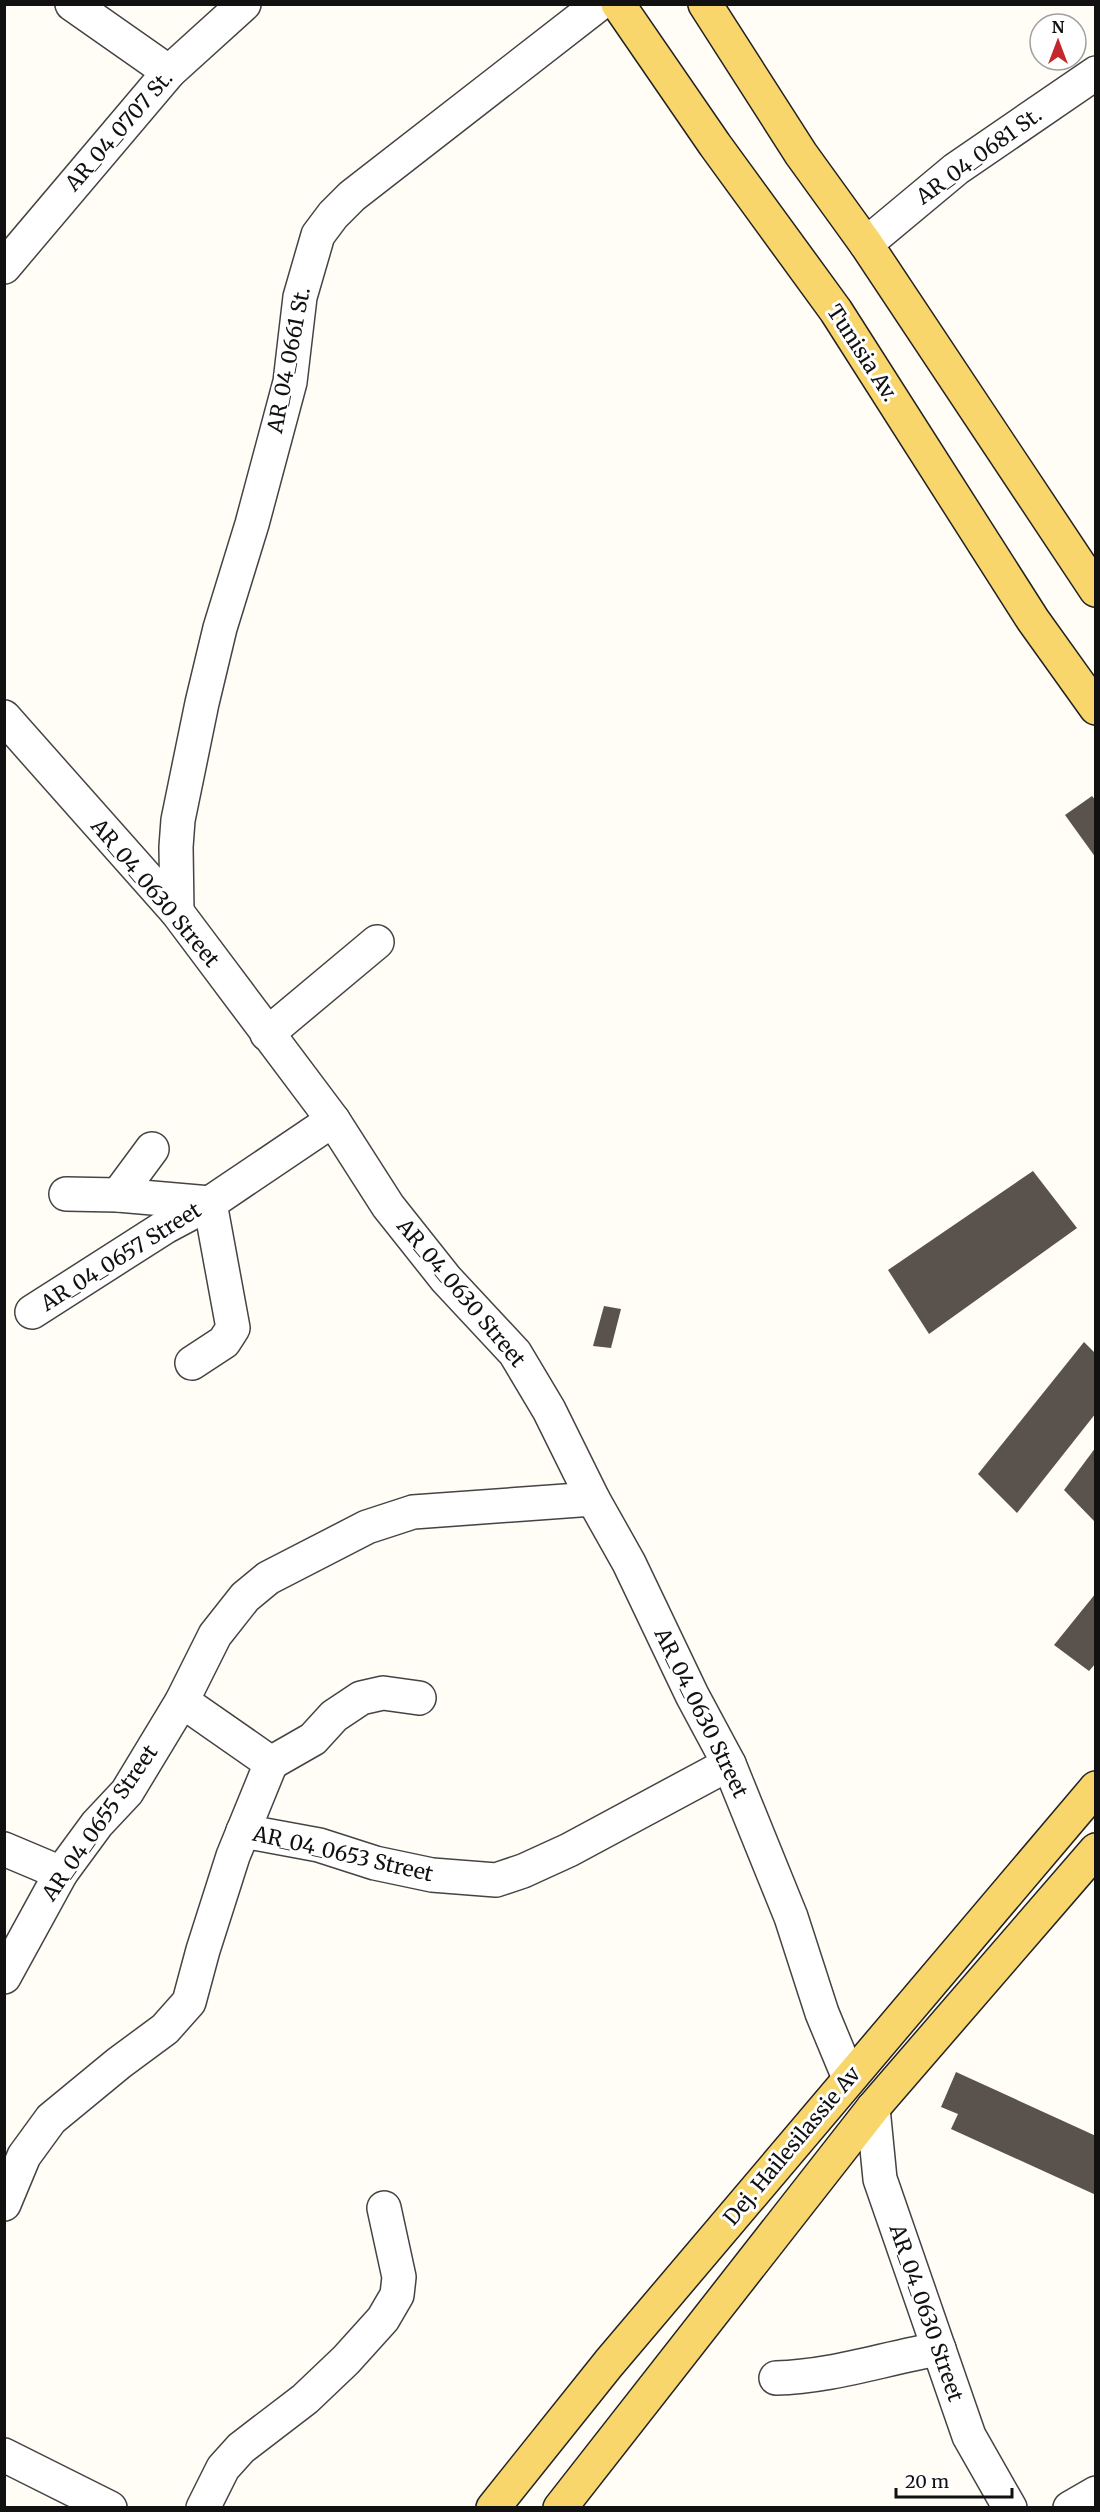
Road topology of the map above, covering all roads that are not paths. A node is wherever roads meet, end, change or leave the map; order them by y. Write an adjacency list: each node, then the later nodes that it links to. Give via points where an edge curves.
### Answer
1 (72, 4): 6 (street)
2 (244, 4): 6 (street, AR_04_0707 St.)
3 (599, 4): 13 (street, AR_04_0661 St., via 352,196 318,235 300,297 290,382 202,703 178,820)
4 (618, 4): 11 (main road, Tunisia Av., via 836,311 1033,620)
5 (705, 4): 8 (main road, via 801,154)
6 (169, 72): 9 (street, AR_04_0707 St.)
7 (1095, 73): 8 (street, AR_04_0681 St., via 957,169)
8 (866, 244): 10 (main road)
9 (4, 267)
10 (1095, 590)
11 (1095, 708)
12 (4, 717): 13 (street, AR_04_0630 Street)
13 (177, 912): 15 (street, AR_04_0630 Street)
14 (377, 942): 15 (street)
15 (267, 1034): 16 (street, AR_04_0630 Street)
16 (333, 1120): 20 (street, AR_04_0657 Street); 23 (street, AR_04_0630 Street, via 388,1206 447,1279 515,1353 549,1410)
17 (152, 1149): 19 (street)
18 (66, 1194): 19 (street)
19 (118, 1195): 20 (street)
20 (210, 1203): 21 (street, AR_04_0657 Street, via 165,1227); 22 (street, AR_04_0657 Street, via 233,1328 224,1342)
21 (32, 1312)
22 (192, 1363)
23 (592, 1499): 25 (street, AR_04_0655 Street, via 413,1512 330,1544 268,1578 245,1597 215,1635); 27 (street, AR_04_0630 Street, via 629,1563)
24 (419, 1698): 26 (street, via 383,1693 361,1698 334,1716 313,1739)
25 (182, 1701): 26 (street); 32 (street, AR_04_0655 Street, via 127,1792 97,1824)
26 (271, 1764): 29 (street)
27 (729, 1764): 29 (street, AR_04_0653 Street, via 569,1850 496,1880 432,1875 375,1863 320,1845); 34 (street, AR_04_0630 Street, via 791,1917 822,2013)
28 (1095, 1788): 34 (main road, Dej. Hailesilassie Av)
29 (243, 1831): 36 (street, AR_04_0653 Street, via 189,2002 165,2029 51,2119 24,2156)
30 (4, 1849): 32 (street)
31 (1095, 1850): 35 (main road, Dej. Hailesilassie Av)
32 (61, 1873): 33 (street, AR_04_0655 Street)
33 (4, 1977)
34 (849, 2078): 44 (main road, Dej. Hailesilassie Av, via 609,2363)
35 (873, 2108): 38 (street, AR_04_0630 Street, via 880,2179); 45 (main road, Dej. Hailesilassie Av)
36 (4, 2204)
37 (384, 2208): 43 (street, via 399,2277 397,2295 383,2319 306,2398 241,2448 223,2468)
38 (939, 2349): 39 (street, via 805,2378); 46 (street, AR_04_0630 Street, via 969,2436)
39 (776, 2378)
40 (4, 2455): 42 (street)
41 (1095, 2493): 47 (street)
42 (110, 2508)
43 (203, 2508)
44 (493, 2508)
45 (560, 2508)
46 (1010, 2508)
47 (1070, 2508)

